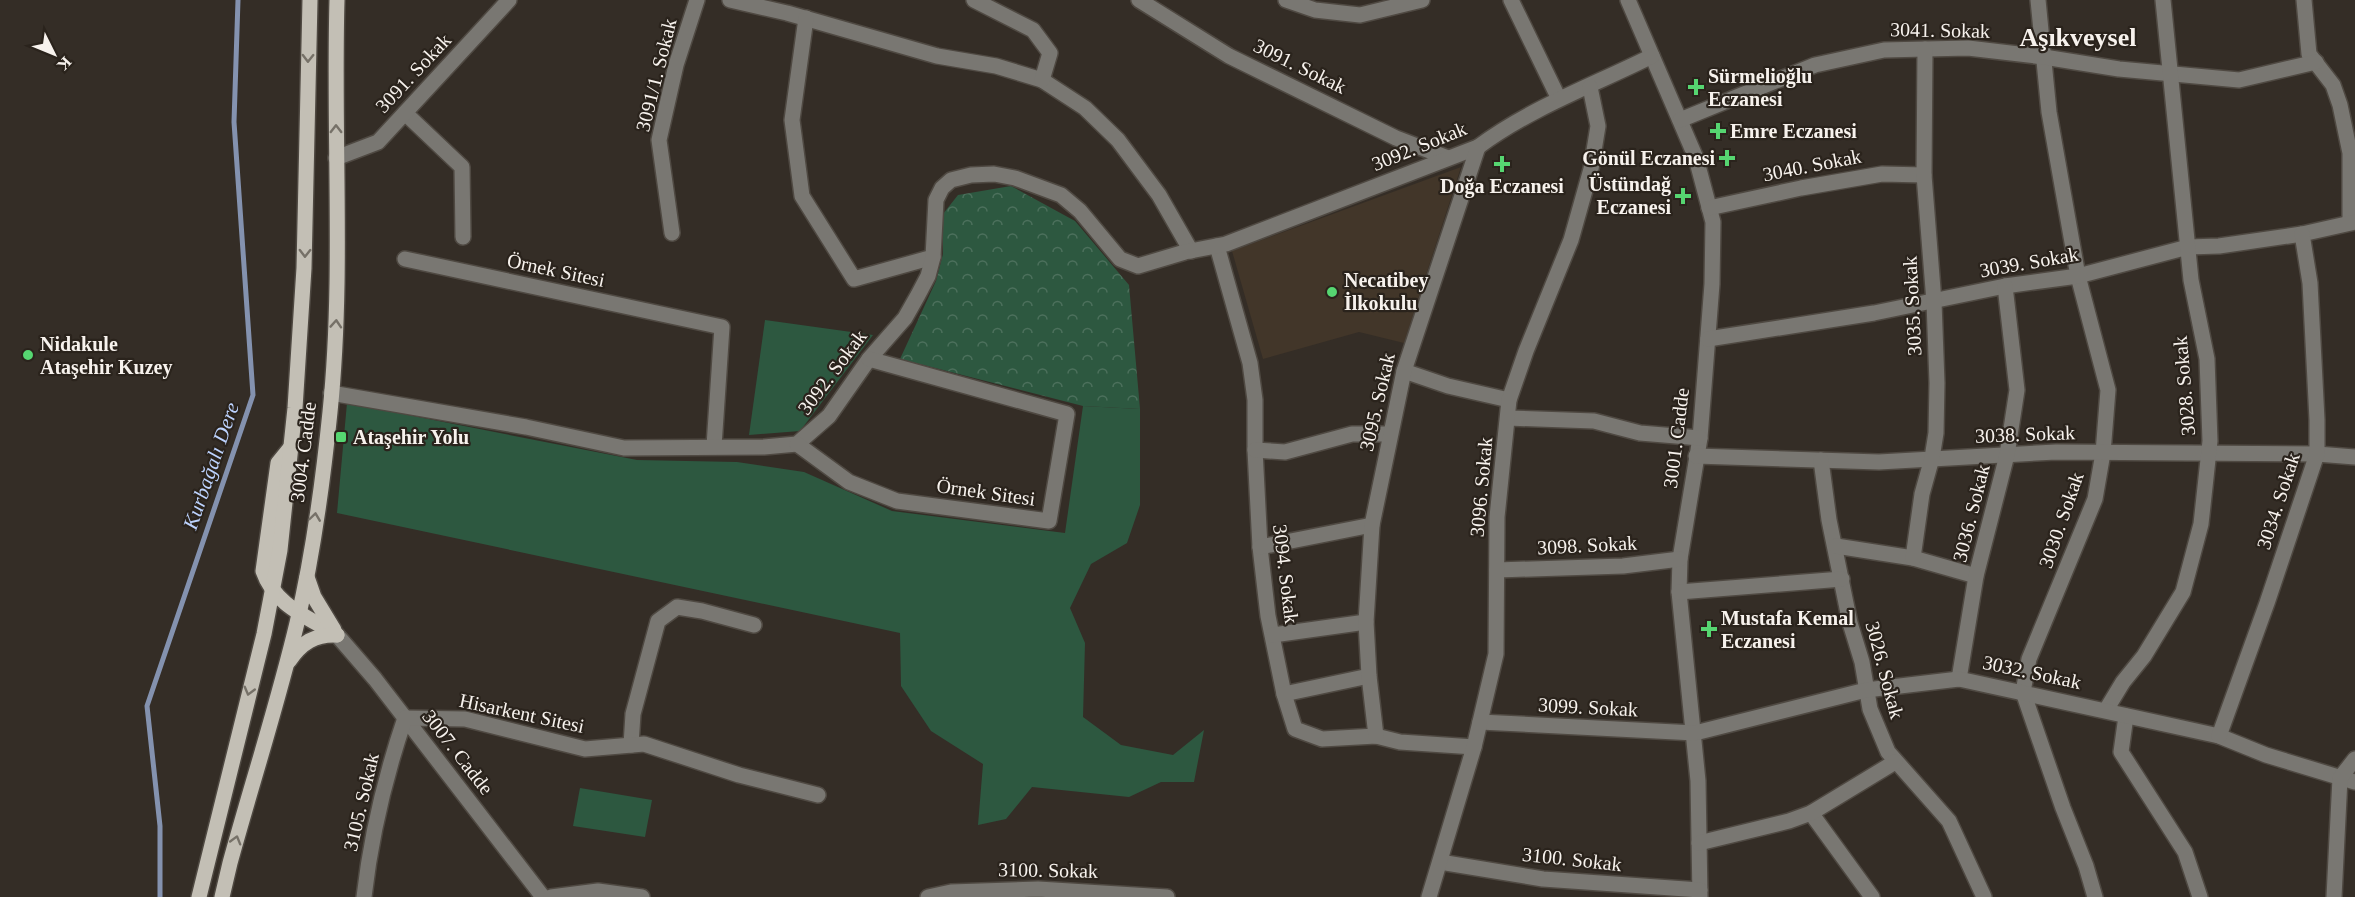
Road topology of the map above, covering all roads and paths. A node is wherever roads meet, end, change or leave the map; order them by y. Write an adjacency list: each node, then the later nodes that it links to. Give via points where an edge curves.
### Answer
1 (310, 0): 71 (main road, 3004. Cadde, one-way to 71, via 304,268 291,447 278,464 263,571)
2 (337, 0): 27 (main road, 3004. Cadde, one-way to 2)
3 (697, 0): 32 (street, 3091/1. Sokak, via 676,65 660,140)
4 (730, 0): 15 (street)
5 (974, 0): 21 (street, via 1033,30 1050,53)
6 (1139, 0): 28 (street, 3091. Sokak, via 1229,56 1396,138)
7 (1286, 0): 8 (street, via 1315,10 1360,15)
8 (1422, 0)
9 (1511, 0): 23 (street)
10 (1629, 0): 17 (street, 3001. Cadde)
11 (2038, 0): 18 (street, 3030. Sokak)
12 (2163, 0): 20 (street, 3028. Sokak)
13 (2304, 0): 19 (street, via 2309,54)
14 (502, 4): 24 (street, 3091. Sokak)
15 (806, 18): 21 (street, via 937,56 996,66); 38 (street, via 792,120 802,196 854,279)
16 (1924, 49): 18 (street, 3041. Sokak, via 1968,48); 25 (street, 3041. Sokak, via 1884,50 1815,65); 29 (street, 3035. Sokak)
17 (1652, 56): 22 (street, 3092. Sokak); 25 (street, 3001. Cadde)
18 (2044, 57): 20 (street, 3041. Sokak, via 2119,69); 40 (street, 3030. Sokak, via 2049,112)
19 (2316, 62): 20 (street, 3041. Sokak, via 2239,80); 31 (street, via 2333,85 2340,105 2350,153)
20 (2170, 72): 36 (street, 3028. Sokak)
21 (1042, 80): 37 (street, via 1084,108 1118,140 1159,195)
22 (1590, 87): 23 (street, 3092. Sokak); 47 (street, 3096. Sokak, via 1598,126 1591,169 1571,240)
23 (1558, 99): 26 (street, 3092. Sokak)
24 (405, 113): 27 (street, 3091. Sokak, via 378,142); 34 (street, via 462,167)
25 (1680, 120): 30 (street, 3001. Cadde, via 1696,158)
26 (1478, 147): 28 (street, 3092. Sokak); 45 (street, 3095. Sokak)
27 (336, 158): 46 (main road, 3004. Cadde, one-way to 27, via 338,285)
28 (1448, 158): 35 (street, 3092. Sokak)
29 (1924, 175): 30 (street, 3040. Sokak, via 1881,174); 42 (street, 3035. Sokak)
30 (1709, 208): 43 (street, 3001. Cadde, via 1713,222)
31 (2352, 222): 33 (street, 3039. Sokak)
32 (672, 233)
33 (2302, 234): 36 (street, 3039. Sokak); 56 (street, 3034. Sokak, via 2310,283)
34 (463, 237)
35 (1217, 246): 37 (street, 3092. Sokak); 53 (street, 3094. Sokak, via 1250,363 1256,400)
36 (2188, 247): 40 (street, 3039. Sokak); 55 (street, 3028. Sokak, via 2207,359)
37 (1191, 251): 38 (street, 3092. Sokak, via 1138,266 1120,259 1080,211 1061,195 1015,178 983,174 951,180 942,188 934,212)
38 (933, 257): 44 (street, 3092. Sokak, via 928,276 905,318)
39 (405, 259): 52 (street, Örnek Sitesi, via 722,327)
40 (2078, 276): 41 (street, 3039. Sokak); 54 (street, 3030. Sokak, via 2108,390)
41 (2005, 286): 42 (street, 3039. Sokak); 57 (street, 3036. Sokak, via 2017,390)
42 (1934, 302): 43 (street, 3039. Sokak); 60 (street, 3035. Sokak, via 1937,383)
43 (1708, 339): 50 (street, 3001. Cadde)
44 (869, 359): 51 (street, 3092. Sokak, via 830,416); 51 (street, Örnek Sitesi, via 1067,414 1049,521 897,501 849,482)
45 (1404, 371): 47 (street); 49 (street, 3095. Sokak)
46 (331, 393): 52 (street, 3092. Sokak, via 624,448); 68 (main road, 3004. Cadde, one-way to 46)
47 (1509, 400): 48 (street, 3096. Sokak)
48 (1508, 418): 50 (street, via 1594,421 1640,433); 67 (street, 3096. Sokak, via 1497,517)
49 (1390, 434): 53 (street, via 1352,434 1285,452); 62 (street, 3095. Sokak)
50 (1700, 438): 58 (street, 3001. Cadde)
51 (798, 444): 52 (street, 3092. Sokak)
52 (714, 446)
53 (1255, 450): 63 (street, 3094. Sokak)
54 (2103, 453): 55 (street, 3038. Sokak); 57 (street, 3038. Sokak); 83 (street, 3030. Sokak, via 2095,499 2029,659)
55 (2209, 454): 56 (street, 3038. Sokak); 85 (street, 3028. Sokak, via 2200,524 2183,592 2145,656)
56 (2317, 454): 59 (street, 3038. Sokak); 91 (street, 3034. Sokak)
57 (2007, 455): 60 (street, 3038. Sokak); 69 (street, 3036. Sokak)
58 (1696, 456): 61 (street, 3038. Sokak); 66 (street, 3001. Cadde)
59 (2355, 457)
60 (1932, 458): 61 (street, 3038. Sokak, via 1879,462); 65 (street, 3035. Sokak)
61 (1821, 460): 64 (street, 3026. Sokak)
62 (1372, 525): 63 (street); 74 (street, 3095. Sokak)
63 (1260, 546): 78 (street, 3094. Sokak)
64 (1836, 546): 65 (street); 70 (street, 3026. Sokak)
65 (1912, 558): 69 (street)
66 (1680, 559): 67 (street, 3098. Sokak, via 1623,566); 72 (street, 3001. Cadde)
67 (1497, 570): 88 (street, 3096. Sokak, via 1496,654)
68 (307, 575): 71 (main road, via 294,590); 73 (main road, 3004. Cadde); 77 (main road, via 314,597)
69 (1976, 576): 81 (street, 3036. Sokak)
70 (1842, 579): 72 (street); 82 (street, 3026. Sokak)
71 (273, 590): 73 (main road); 76 (main road)
72 (1679, 592): 89 (street, 3001. Cadde)
73 (295, 607): 76 (main road, via 275,612); 77 (main road, via 316,615); 79 (main road, 3004. Cadde)
74 (1366, 622): 78 (street); 80 (street, 3095. Sokak)
75 (754, 625): 92 (street, via 677,607 658,621 633,714)
76 (264, 634): 103 (main road, one-way to 103)
77 (337, 635): 79 (main road, via 310,639); 87 (street, 3007. Cadde)
78 (1273, 635): 84 (street, 3094. Sokak)
79 (284, 671): 104 (main road, 3004. Cadde, one-way to 79)
80 (1369, 676): 84 (street); 90 (street, 3095. Sokak)
81 (1959, 679): 82 (street, 3032. Sokak); 83 (street, 3032. Sokak)
82 (1866, 690): 89 (street, 3032. Sokak); 95 (street, 3026. Sokak, via 1870,709)
83 (2023, 692): 85 (street, 3032. Sokak); 114 (street, 3030. Sokak)
84 (1284, 694): 90 (street, 3094. Sokak, via 1295,729 1322,738)
85 (2106, 710): 86 (street, 3032. Sokak)
86 (2126, 716): 91 (street, 3032. Sokak); 115 (street, via 2121,752 2185,852)
87 (405, 718): 92 (street, Hisarkent Sitesi, via 465,719 585,749); 105 (street, 3105. Sokak, via 387,769); 106 (street, 3007. Cadde)
88 (1480, 722): 89 (street, 3099. Sokak); 93 (street, 3096. Sokak)
89 (1695, 734): 100 (street, 3001. Cadde)
90 (1376, 736): 93 (street, 3094. Sokak, via 1400,742)
91 (2219, 736): 96 (street, 3032. Sokak)
92 (631, 745): 98 (street, Hisarkent Sitesi, via 644,744 739,775)
93 (1474, 747): 101 (street, 3096. Sokak)
94 (2355, 759): 96 (street)
95 (1895, 762): 99 (street); 113 (street, 3026. Sokak, via 1949,821)
96 (2340, 778): 97 (street, 3032. Sokak); 116 (street)
97 (2355, 782)
98 (818, 795)
99 (1811, 813): 100 (street, via 1789,822); 112 (street)
100 (1699, 843): 102 (street, 3001. Cadde)
101 (1440, 862): 102 (street, 3100. Sokak, via 1543,879); 111 (street, 3096. Sokak)
102 (1700, 894)
103 (199, 897)
104 (222, 897)
105 (364, 897)
106 (543, 897)
107 (551, 897): 108 (street, via 598,891)
108 (642, 897)
109 (928, 897): 110 (street, 3100. Sokak, via 951,892 1038,889)
110 (1167, 897)
111 (1429, 897)
112 (1872, 897)
113 (1984, 897)
114 (2094, 897)
115 (2200, 897)
116 (2334, 897)

